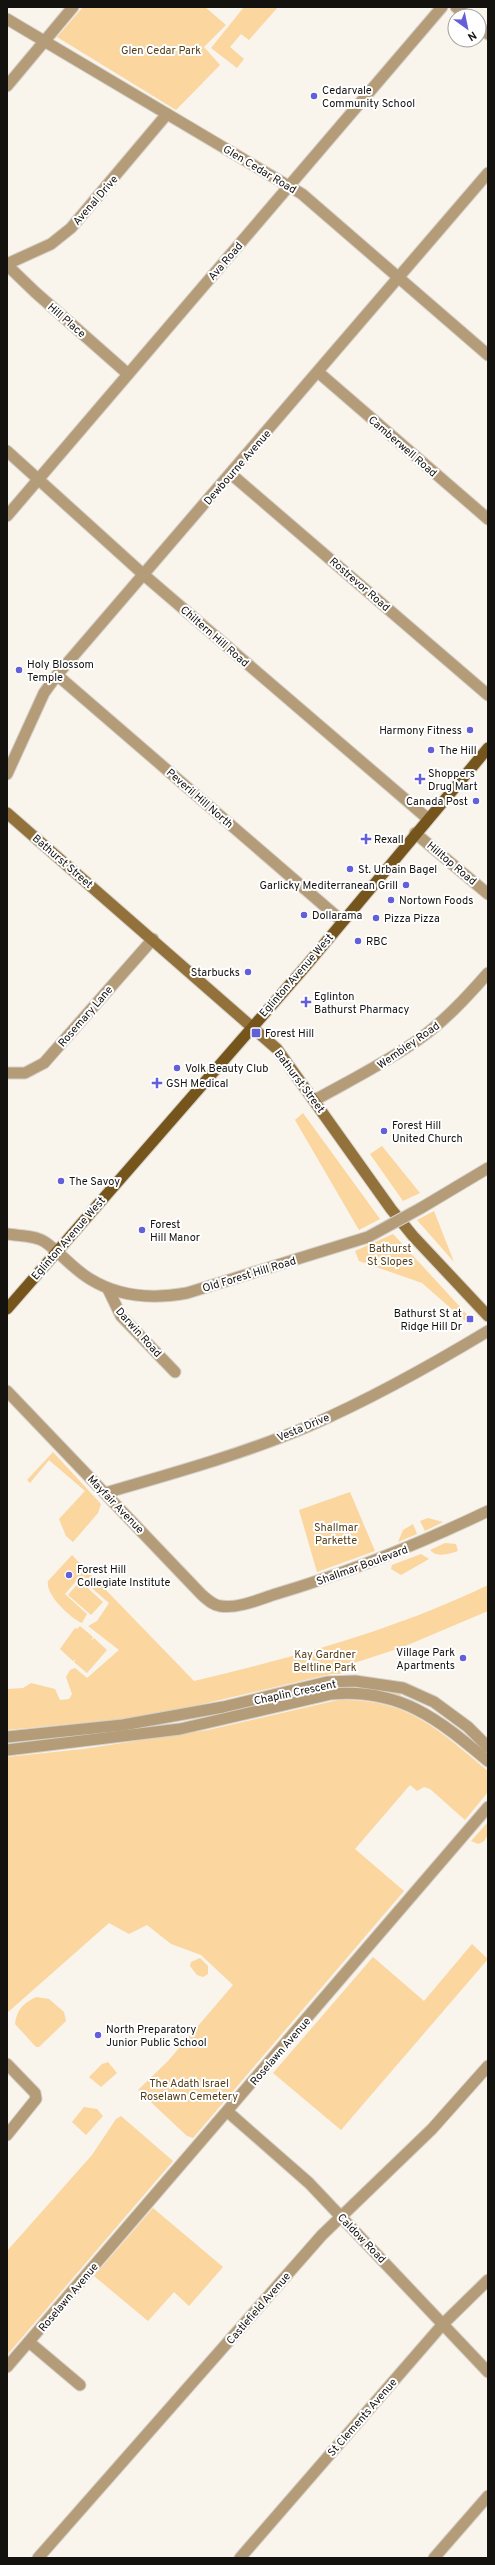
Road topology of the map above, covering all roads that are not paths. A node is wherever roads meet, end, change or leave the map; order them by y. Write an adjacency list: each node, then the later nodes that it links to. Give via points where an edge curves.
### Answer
1 (73, 7): 4 (street)
2 (442, 7): 9 (street, Ava Road)
3 (7, 19): 4 (street, Glen Cedar Road)
4 (44, 42): 5 (street); 6 (street, Glen Cedar Road)
5 (7, 86)
6 (167, 114): 9 (street, Glen Cedar Road); 11 (street, Avenal Drive, via 71,228 51,244)
7 (488, 173): 8 (street, Dewbourne Avenue)
8 (479, 183): 10 (street); 12 (street, Dewbourne Avenue)
9 (290, 186): 12 (street, Glen Cedar Road); 15 (street, Ava Road)
10 (488, 191)
11 (7, 265): 15 (street, Hill Place)
12 (398, 278): 13 (street, Glen Cedar Road); 14 (street, Dewbourne Avenue)
13 (488, 356)
14 (318, 372): 17 (street, Dewbourne Avenue); 20 (street, Camberwell Road)
15 (128, 374): 18 (street, Ava Road)
16 (7, 451): 18 (street, Chiltern Hill Road)
17 (231, 474): 21 (street, Dewbourne Avenue); 23 (street, Rostrevor Road)
18 (39, 479): 19 (street, Ava Road); 21 (street, Chiltern Hill Road)
19 (7, 516)
20 (488, 519)
21 (144, 575): 22 (street, Dewbourne Avenue); 27 (street, Chiltern Hill Road)
22 (57, 675): 25 (street, Dewbourne Avenue, via 44,693); 30 (street, Peveril Hill North)
23 (488, 695)
24 (488, 748): 27 (main road, Eglinton Avenue West)
25 (7, 774)
26 (7, 813): 31 (main road, Bathurst Street)
27 (427, 818): 28 (main road, Eglinton Avenue West)
28 (415, 833): 29 (street, Hilltop Road); 30 (main road, Eglinton Avenue West)
29 (488, 894)
30 (342, 921): 33 (main road, Eglinton Avenue West)
31 (153, 939): 33 (main road, Bathurst Street); 34 (street, Rosemary Lane, via 44,1064 25,1073)
32 (488, 973): 35 (street, Wembley Road, via 457,1007 416,1042 363,1075)
33 (252, 1026): 35 (main road, Bathurst Street, via 277,1049); 38 (main road, Eglinton Avenue West)
34 (7, 1073)
35 (315, 1100): 41 (main road, Bathurst Street, via 391,1209)
36 (488, 1168): 39 (street, Old Forest Hill Road, bridge, via 368,1237 187,1293 139,1296)
37 (7, 1234): 38 (street, Old Forest Hill Road, via 32,1237 45,1242)
38 (56, 1252): 39 (street, Old Forest Hill Road, via 89,1279); 40 (main road, Eglinton Avenue West)
39 (108, 1289): 43 (street, Darwin Road, via 121,1316)
40 (7, 1309)
41 (488, 1316)
42 (488, 1331): 45 (street, Vesta Drive, via 421,1371 308,1426 220,1459)
43 (175, 1372)
44 (7, 1391): 45 (street, Mayfair Avenue)
45 (105, 1493): 47 (street, Mayfair Avenue, via 208,1600 214,1605)
46 (488, 1511): 47 (street, Shallmar Boulevard, via 416,1545 364,1565 320,1581)
47 (231, 1606)
48 (179, 1716): 49 (street); 50 (street, Chaplin Crescent, via 123,1725); 51 (street, Chaplin Crescent, via 327,1682 371,1682 403,1688 434,1702 468,1727)
49 (180, 1729): 52 (street, Chaplin Crescent); 53 (street, Chaplin Crescent, via 331,1694 370,1694 399,1700 427,1715 456,1734)
50 (7, 1737)
51 (488, 1747)
52 (7, 1750)
53 (488, 1761)
54 (488, 1807): 57 (street, Roselawn Avenue)
55 (7, 2064): 58 (street, via 35,2093 36,2099)
56 (488, 2066): 59 (street, Castlefield Avenue, via 432,2129)
57 (228, 2112): 59 (street, Caldow Road, via 309,2183); 62 (street, Roselawn Avenue)
58 (7, 2135)
59 (340, 2215): 61 (street, Caldow Road); 67 (street, Castlefield Avenue)
60 (488, 2280): 61 (street, St Clements Avenue)
61 (443, 2324): 64 (street, Caldow Road); 68 (street, St Clements Avenue)
62 (29, 2342): 63 (street, Roselawn Avenue); 65 (street)
63 (7, 2367)
64 (488, 2372)
65 (80, 2386)
66 (488, 2496): 69 (street)
67 (38, 2558)
68 (240, 2558)
69 (434, 2558)

